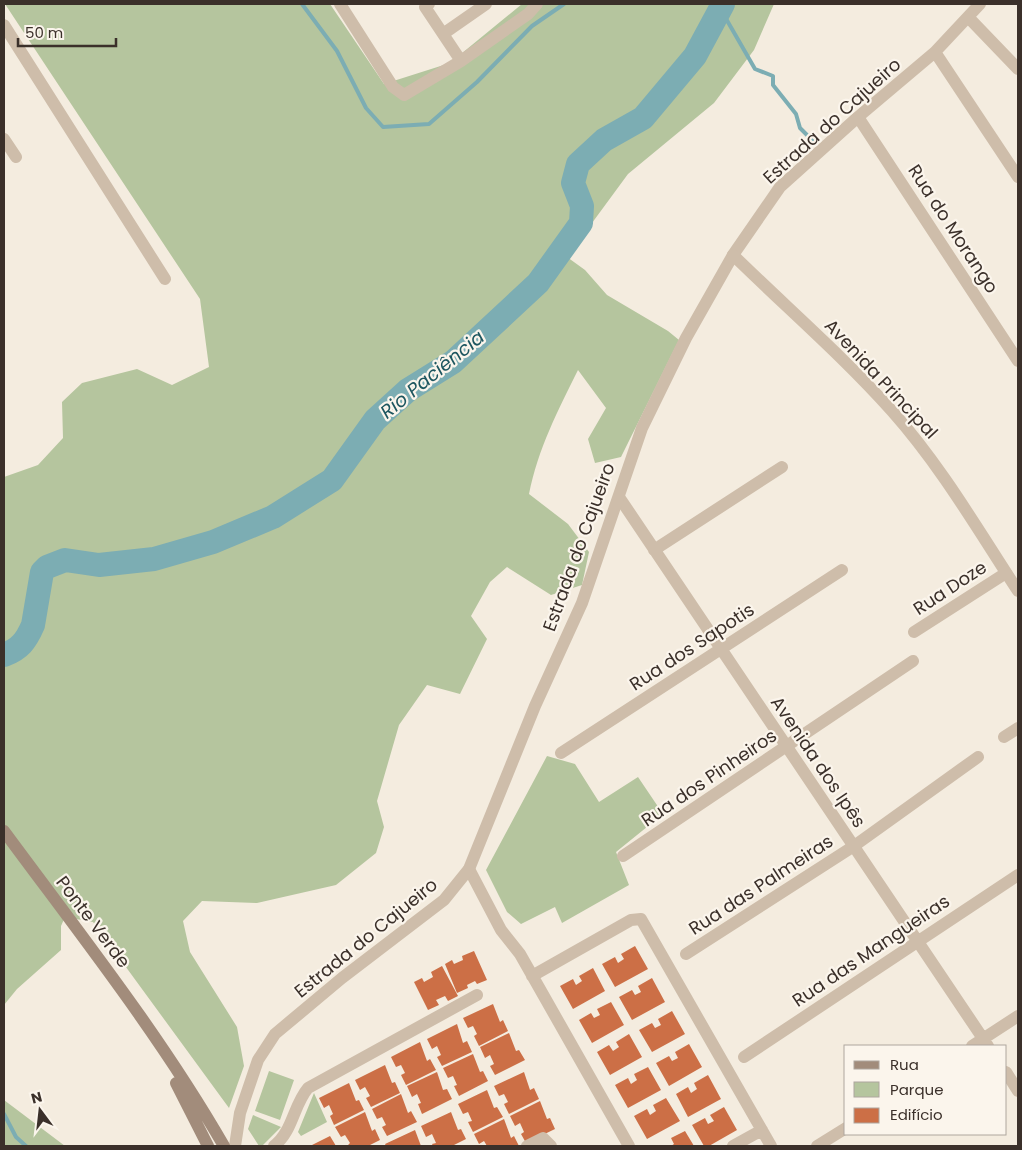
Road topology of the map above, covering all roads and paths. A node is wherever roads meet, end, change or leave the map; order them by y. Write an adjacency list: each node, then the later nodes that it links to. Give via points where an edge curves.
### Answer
1 (340, 4): 10 (street, via 393,87 404,95)
2 (430, 4): 8 (street, via 425,6)
3 (486, 4): 8 (street)
4 (537, 4): 10 (street, via 528,14)
5 (980, 4): 6 (street, Estrada do Cajueiro)
6 (968, 17): 9 (street, Estrada do Cajueiro); 11 (street)
7 (4, 25): 17 (street)
8 (443, 34): 10 (street)
9 (935, 52): 12 (street, Estrada do Cajueiro); 15 (street)
10 (461, 61)
11 (1018, 69)
12 (858, 116): 16 (street, Estrada do Cajueiro, via 780,187); 18 (street, Rua do Morango)
13 (4, 139): 14 (street)
14 (16, 157)
15 (1018, 177)
16 (733, 255): 21 (street, Estrada do Cajueiro, via 686,338 642,428 630,455); 24 (street, Avenida Principal, via 892,411 928,454)
17 (165, 279)
18 (1014, 344): 19 (street, Rua do Morango)
19 (1018, 361)
20 (782, 467): 22 (street)
21 (619, 497): 22 (street, Avenida dos Ipês); 37 (street, Estrada do Cajueiro, via 582,602 535,706)
22 (654, 550): 27 (street, Avenida dos Ipês)
23 (842, 570): 27 (street, Rua dos Sapotis)
24 (1006, 573): 25 (street, Avenida Principal); 26 (street, Rua Doze)
25 (1018, 591)
26 (914, 632)
27 (721, 648): 31 (street, Avenida dos Ipês); 32 (street, Rua dos Sapotis)
28 (913, 662): 31 (street, Rua dos Pinheiros)
29 (1018, 728): 30 (street)
30 (1004, 737)
31 (787, 747): 35 (street, Avenida dos Ipês); 36 (street, Rua dos Pinheiros)
32 (561, 753)
33 (978, 757): 35 (street, Rua das Palmeiras)
34 (4, 831): 44 (main road, Ponte Verde, via 113,977)
35 (854, 846): 39 (street, Avenida dos Ipês); 40 (street, Rua das Palmeiras)
36 (623, 856)
37 (469, 869): 41 (street, via 502,930); 49 (street, Estrada do Cajueiro, via 444,900 275,1034 258,1060)
38 (1018, 875): 39 (street, Rua das Mangueiras)
39 (918, 941): 45 (street, Avenida dos Ipês); 46 (street, Rua das Mangueiras)
40 (686, 954)
41 (532, 976): 51 (street, via 631,920 641,919); 59 (street)
42 (477, 995): 56 (street, via 308,1088 302,1095 292,1124)
43 (1018, 1016): 45 (street)
44 (152, 1036): 52 (main road, Ponte Verde); 53 (main road, Ponte Verde)
45 (986, 1043)
46 (744, 1057)
47 (1007, 1074): 48 (street)
48 (1018, 1091)
49 (240, 1113): 54 (street, Estrada do Cajueiro); 55 (street, Estrada do Cajueiro)
50 (844, 1129): 62 (street)
51 (762, 1130): 60 (street); 61 (street)
52 (208, 1146)
53 (224, 1146)
54 (235, 1146)
55 (241, 1146)
56 (274, 1146)
57 (527, 1146): 58 (street, via 543,1138)
58 (551, 1146)
59 (629, 1146)
60 (733, 1146)
61 (771, 1146)
62 (817, 1146)

